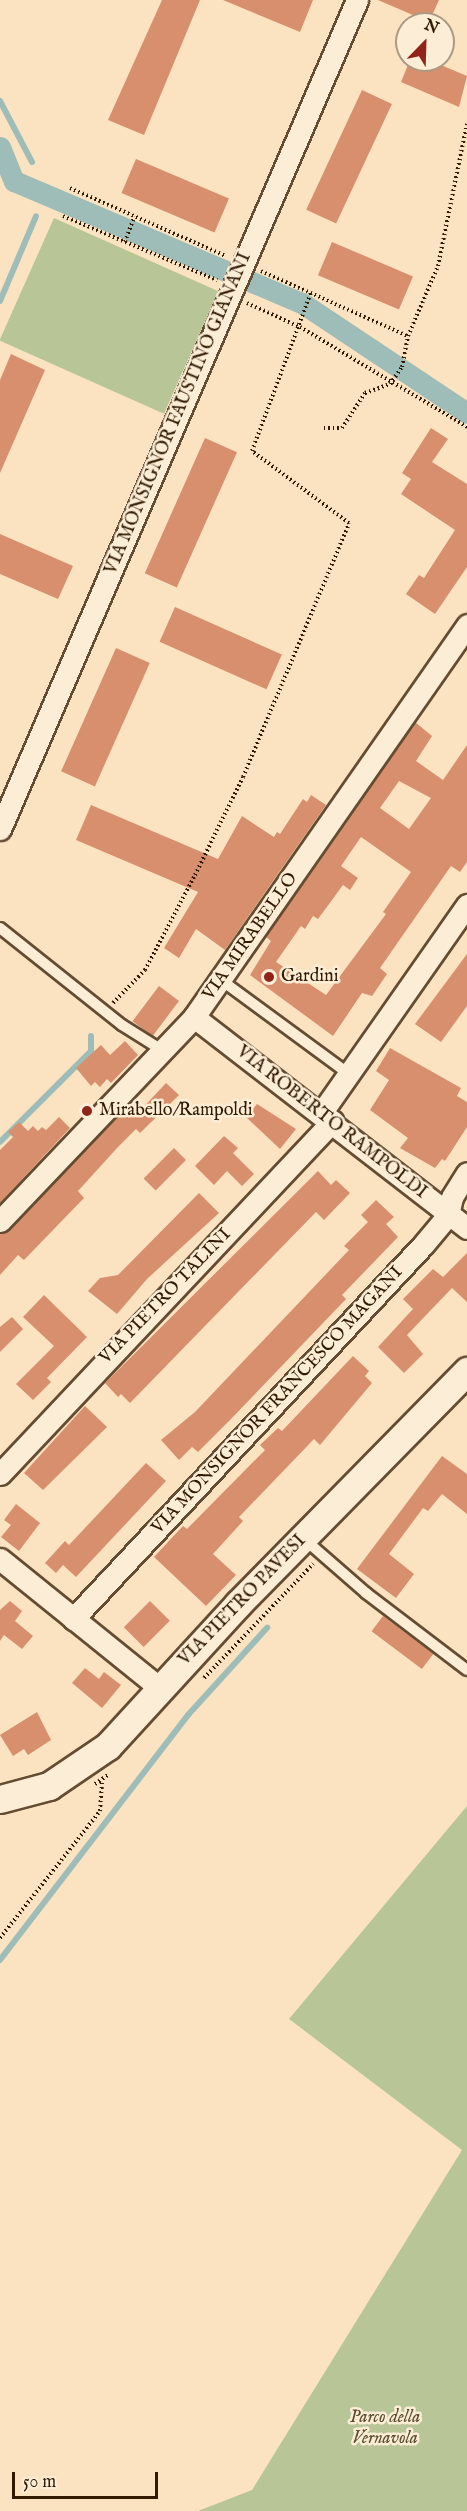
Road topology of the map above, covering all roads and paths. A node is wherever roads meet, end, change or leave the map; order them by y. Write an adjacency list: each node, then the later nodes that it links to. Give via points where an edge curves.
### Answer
1 (357, 0): 6 (street, VIA MONSIGNOR FAUSTINO GIANANI)
2 (467, 124): 9 (path, via 438,266 408,336 402,367)
3 (63, 216): 5 (path)
4 (134, 217): 5 (path)
5 (125, 242): 6 (path)
6 (235, 283): 8 (path); 13 (street, VIA MONSIGNOR FAUSTINO GIANANI)
7 (311, 292): 8 (path)
8 (300, 327): 9 (path); 17 (path, via 252,451 349,523 243,777 195,875 145,970)
9 (390, 384): 10 (path, via 415,394); 11 (path, via 365,393 342,428)
10 (467, 427)
11 (324, 428)
12 (467, 625): 16 (street, VIA MIRABELLO)
13 (0, 829)
14 (467, 905): 20 (street, VIA PIETRO TALINI)
15 (0, 928): 17 (lane)
16 (221, 980): 18 (street, VIA MIRABELLO); 20 (lane)
17 (107, 1010): 19 (lane, via 122,1025)
18 (194, 1017): 19 (street, VIA MIRABELLO); 21 (street, VIA ROBERTO RAMPOLDI)
19 (162, 1050): 24 (street, VIA MIRABELLO)
20 (349, 1074): 21 (street, VIA PIETRO TALINI)
21 (327, 1117): 23 (street, VIA ROBERTO RAMPOLDI); 27 (street, VIA PIETRO TALINI)
22 (467, 1173): 23 (street, VIA MONSIGNOR FRANCESCO MAGANI, via 452,1197)
23 (448, 1215): 25 (street, VIA ROBERTO RAMPOLDI); 30 (street, VIA MONSIGNOR FRANCESCO MAGANI)
24 (0, 1221)
25 (467, 1228)
26 (467, 1371): 28 (street, VIA PIETRO PAVESI)
27 (0, 1474)
28 (303, 1538): 31 (lane, via 366,1593); 32 (street, VIA PIETRO PAVESI)
29 (0, 1559): 30 (street)
30 (73, 1619): 32 (street)
31 (467, 1670)
32 (161, 1689): 33 (street, VIA PIETRO PAVESI)
33 (91, 1759): 34 (street, VIA PIETRO PAVESI, via 49,1786); 35 (path, via 102,1781 99,1810)
34 (0, 1799)
35 (0, 1938)

